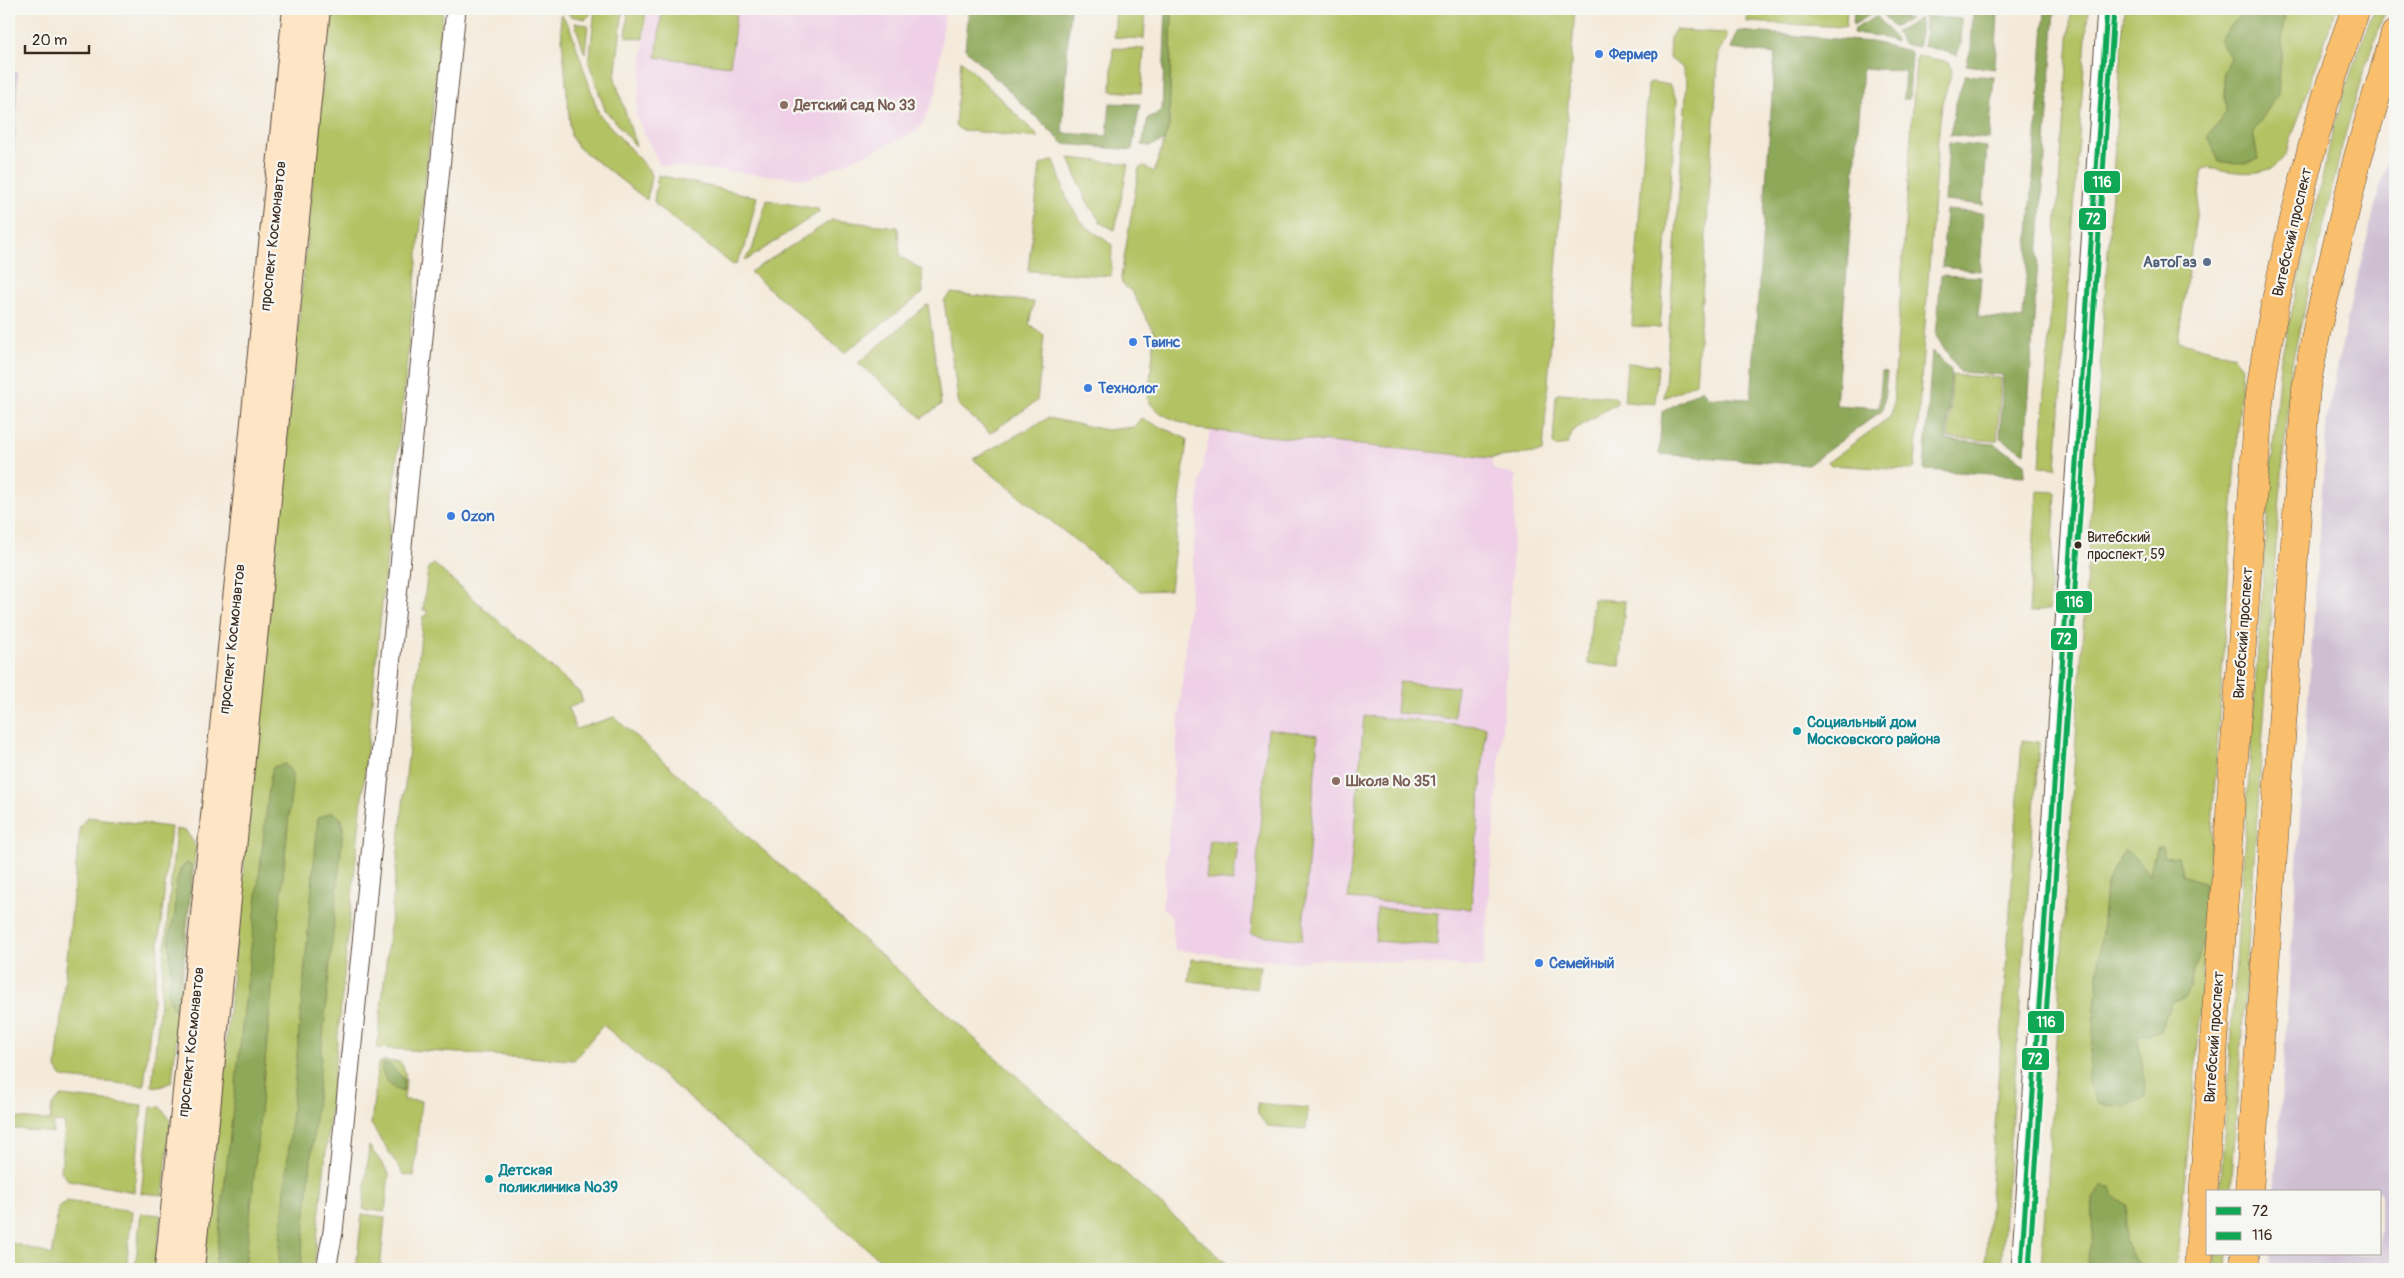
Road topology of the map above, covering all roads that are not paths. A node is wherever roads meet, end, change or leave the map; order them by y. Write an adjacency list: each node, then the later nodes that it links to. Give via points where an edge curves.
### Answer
1 (296, 9): 9 (street, проспект Космонавтов)
2 (317, 9): 10 (street, проспект Космонавтов)
3 (456, 9): 11 (street, via 333,1232)
4 (2107, 9): 12 (street)
5 (2356, 9): 13 (main road, Витебский проспект, via 2308,160 2272,315 2262,374)
6 (2395, 34): 7 (main road, via 2358,157 2306,388)
7 (2249, 1190)
8 (2245, 1256): 14 (main road)
9 (168, 1269)
10 (191, 1269)
11 (326, 1269)
12 (2021, 1269)
13 (2198, 1269)
14 (2245, 1269)

